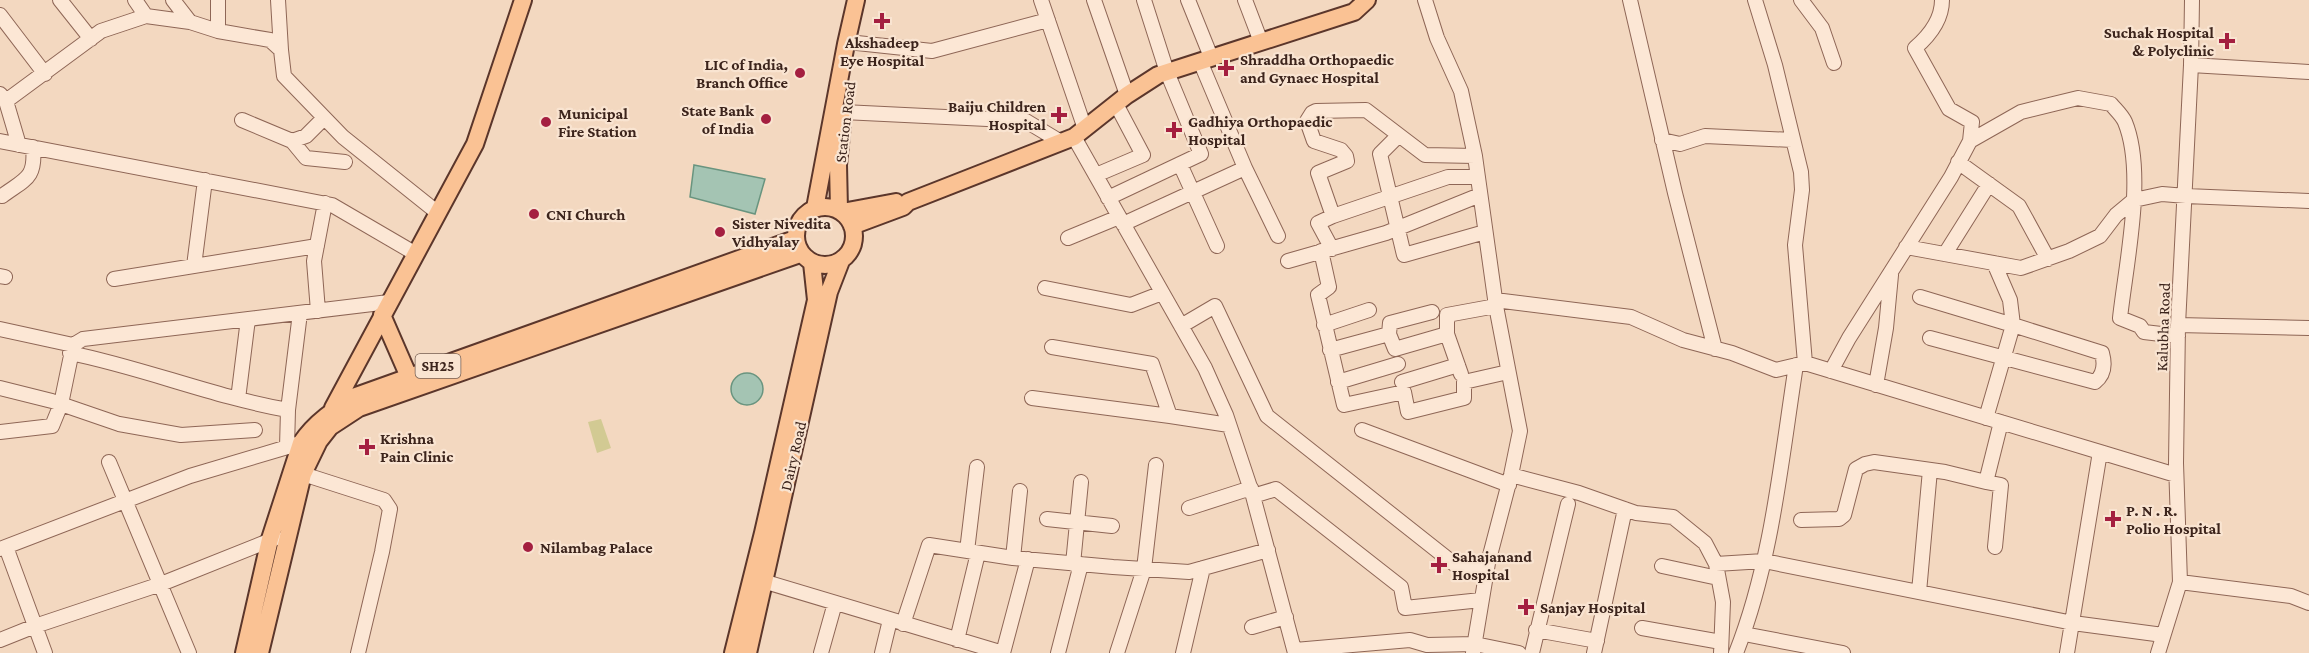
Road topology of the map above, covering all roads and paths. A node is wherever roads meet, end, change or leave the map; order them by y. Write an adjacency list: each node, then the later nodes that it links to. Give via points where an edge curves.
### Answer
1 (60, 0): 27 (street)
2 (135, 0): 23 (street)
3 (173, 0): 25 (street)
4 (218, 0): 26 (street)
5 (278, 0): 30 (street)
6 (523, 0): 71 (main road, SH25, via 475,144)
7 (856, 0): 69 (main road)
8 (866, 0): 29 (main road, Station Road)
9 (1041, 0): 24 (street)
10 (1094, 0): 38 (street)
11 (1144, 0): 34 (street)
12 (1188, 0): 31 (street)
13 (1245, 0): 28 (street)
14 (1367, 0): 21 (main road)
15 (1425, 0): 50 (street, via 1461,91)
16 (1630, 0): 44 (street)
17 (1755, 0): 45 (street)
18 (1801, 0): 32 (street, via 1822,28)
19 (1942, 0): 48 (street, via 1933,28 1915,48 1949,109 1972,122)
20 (2192, 0): 33 (street, Kalubha Road)
21 (1357, 6): 28 (main road)
22 (0, 15): 36 (street)
23 (146, 16): 25 (street); 27 (street, via 101,31)
24 (1048, 20): 29 (street, via 933,51); 42 (street)
25 (190, 22): 26 (street)
26 (218, 31): 30 (street, via 270,40)
27 (91, 39): 36 (street)
28 (1261, 42): 31 (main road)
29 (857, 43): 39 (main road, Station Road)
30 (281, 50): 40 (street, via 284,76)
31 (1205, 59): 34 (main road); 54 (street)
32 (1834, 63)
33 (2191, 65): 35 (street); 62 (street, Kalubha Road)
34 (1167, 72): 38 (main road); 53 (street, via 1201,154)
35 (2309, 72)
36 (45, 74): 37 (street)
37 (3, 97): 49 (street)
38 (1121, 99): 42 (main road); 55 (street, via 1143,155)
39 (843, 112): 42 (street, via 1026,121); 70 (main road, Station Road, via 838,165)
40 (324, 118): 47 (street, via 306,136); 71 (street)
41 (242, 120): 47 (street)
42 (1073, 136): 55 (street); 67 (main road)
43 (1398, 136): 50 (street, via 1425,155); 63 (street, via 1380,154); 72 (street, via 1366,110 1312,113 1307,120 1314,141 1347,156 1347,161 1317,173)
44 (1662, 140): 45 (street, via 1680,144 1705,136); 115 (street)
45 (1792, 140): 119 (street, via 1802,190 1796,245)
46 (0, 141): 49 (street)
47 (292, 141): 51 (street, via 306,158)
48 (1970, 141): 52 (street); 65 (street, via 2021,112 2078,98 2111,104 2124,119 2131,141)
49 (26, 146): 57 (street); 61 (street, via 34,165 31,172)
50 (1474, 156): 56 (street)
51 (345, 162)
52 (1958, 162): 58 (street); 81 (street)
53 (1180, 164): 59 (street); 64 (street)
54 (1245, 168): 59 (street); 77 (street)
55 (1096, 176): 64 (street)
56 (1478, 177): 60 (street); 63 (street, via 1448,177)
57 (205, 180): 68 (street); 90 (street)
58 (1989, 184): 85 (street); 86 (street, via 2019,206)
59 (1192, 193): 73 (street); 80 (street)
60 (1480, 195): 75 (street); 76 (street)
61 (2, 196)
62 (2186, 196): 65 (street, via 2162,194); 66 (street); 108 (street, Kalubha Road)
63 (1390, 197): 72 (street); 75 (street)
64 (1108, 198): 73 (street)
65 (2134, 200): 86 (street, via 2100,236); 108 (street, via 2120,318 2140,326 2144,332)
66 (2309, 201)
67 (909, 202): 70 (main road); 74 (main road)
68 (325, 203): 79 (street); 84 (street)
69 (815, 208): 70 (main road); 83 (main road, via 806,213 796,229)
70 (840, 210): 74 (main road)
71 (438, 213): 84 (main road, SH25)
72 (1333, 216): 82 (street, via 1318,222)
73 (1121, 220): 78 (street); 94 (street)
74 (852, 226): 87 (main road, via 853,245)
75 (1397, 229): 76 (street, via 1404,255); 82 (street)
76 (1485, 232): 96 (street)
77 (1278, 236)
78 (1068, 238)
79 (316, 246): 90 (street); 99 (street)
80 (1217, 246)
81 (1906, 247): 85 (street); 91 (street)
82 (1327, 250): 88 (street); 103 (street, via 1329,287 1318,295)
83 (802, 252): 87 (main road, via 821,266); 123 (main road, SH25); 135 (main road); 176 (main road, Dairy Road, via 816,300)
84 (416, 254): 97 (main road, SH25)
85 (1945, 254): 89 (street)
86 (2048, 259): 89 (street, via 2021,268)
87 (841, 261): 176 (main road, Dairy Road, via 829,292)
88 (1288, 261)
89 (1994, 263): 104 (street, via 2010,300)
90 (194, 266): 92 (street)
91 (1892, 270): 121 (street); 126 (street)
92 (114, 279)
93 (1045, 288): 94 (street, via 1131,305)
94 (1162, 293): 105 (street)
95 (1920, 297): 104 (street)
96 (1495, 303): 110 (street, via 1447,315); 115 (street, via 1631,317); 122 (street)
97 (386, 309): 99 (street); 123 (main road); 135 (main road, SH25)
98 (1370, 310): 103 (street)
99 (318, 311): 101 (street)
100 (1432, 312): 109 (street, via 1390,323)
101 (300, 313): 102 (street); 132 (street)
102 (248, 319): 113 (street, via 83,339); 130 (street)
103 (1324, 325): 116 (street)
104 (2013, 325): 117 (street); 117 (street, via 2102,353 2104,366 2095,382)
105 (1180, 326): 137 (street, via 1205,368); 170 (street, via 1215,306 1267,416 1458,567)
106 (2309, 328): 108 (street)
107 (0, 329): 113 (street)
108 (2178, 330): 148 (street, Kalubha Road)
109 (1389, 334): 114 (street); 116 (street)
110 (1447, 334): 114 (street); 120 (street)
111 (1930, 338): 117 (street)
112 (1052, 347): 133 (street, via 1152,364)
113 (72, 349): 130 (street); 131 (street)
114 (1395, 349): 118 (street)
115 (1715, 349): 119 (street, via 1776,370)
116 (1330, 350): 124 (street)
117 (2004, 359): 134 (street)
118 (1398, 364): 124 (street); 127 (street)
119 (1801, 364): 121 (street); 169 (street)
120 (1458, 365): 125 (street); 127 (street)
121 (1832, 371): 126 (street)
122 (1508, 372): 125 (street); 149 (street, via 1520,431)
123 (409, 377): 135 (main road, SH25, via 356,396)
124 (1338, 381): 127 (street, via 1344,405)
125 (1464, 382): 127 (street, via 1464,398 1408,412)
126 (1876, 385): 134 (street)
127 (1403, 387)
128 (0, 388): 131 (street)
129 (1032, 398): 133 (street)
130 (238, 399): 132 (street)
131 (61, 404): 138 (street, via 119,424 181,435); 140 (street, via 52,426)
132 (288, 410): 141 (street)
133 (1170, 416): 137 (street)
134 (1986, 418): 136 (street)
135 (331, 419): 141 (main road, SH25, via 310,430); 147 (main road, SH25)
136 (2001, 423): 142 (street); 151 (street)
137 (1229, 424): 153 (street)
138 (255, 430)
139 (1362, 430): 149 (street)
140 (0, 432)
141 (294, 445): 154 (street, via 190,476); 162 (main road, SH25)
142 (2100, 452): 148 (street); 185 (street)
143 (109, 462): 154 (street)
144 (1156, 465): 174 (street)
145 (977, 467): 166 (street)
146 (1930, 470): 151 (street); 159 (street, via 1865,464 1856,469 1844,515 1839,519); 179 (street)
147 (303, 474): 162 (main road, SH25); 205 (street, via 384,500 390,509)
148 (2176, 475): 177 (street, Kalubha Road)
149 (1510, 480): 157 (street, via 1579,494); 170 (street)
150 (1081, 482): 160 (street)
151 (1986, 482): 163 (street, via 2001,485)
152 (1020, 491): 167 (street)
153 (1252, 492): 156 (street); 165 (street); 180 (street, via 1276,489 1401,587 1405,608)
154 (126, 501): 164 (street); 178 (street)
155 (1568, 504): 189 (street)
156 (1189, 508)
157 (1625, 509): 175 (street, via 1673,517 1705,543); 194 (street)
158 (1047, 519): 160 (street)
159 (1802, 520)
160 (1078, 523): 161 (street); 171 (street)
161 (1112, 526)
162 (279, 537): 178 (street); 203 (main road, SH25); 204 (main road, SH25)
163 (1995, 546)
164 (3, 548): 186 (street)
165 (1268, 550): 173 (street); 183 (street)
166 (972, 552): 167 (street); 184 (street, via 929,545); 193 (street)
167 (1013, 558): 168 (street)
168 (1028, 559): 171 (street); 210 (street)
169 (1764, 561): 175 (street); 179 (street); 190 (street)
170 (1488, 562): 180 (street)
171 (1077, 564): 174 (street); 211 (street)
172 (1662, 566): 175 (street)
173 (1203, 568): 174 (street, via 1189,572); 213 (street)
174 (1144, 569): 212 (street)
175 (1717, 571): 196 (street, via 1723,602)
176 (758, 579): 181 (street); 206 (main road, Dairy Road); 207 (main road, Dairy Road)
177 (2180, 582): 182 (street, via 2291,596); 191 (street, Kalubha Road)
178 (161, 584): 186 (street); 198 (street)
179 (1919, 592): 185 (street)
180 (1481, 600): 195 (street)
181 (835, 603): 184 (street); 208 (street)
182 (2309, 603)
183 (1286, 617): 187 (street); 200 (street)
184 (897, 622): 193 (street); 209 (street)
185 (2073, 624): 191 (street); 218 (street)
186 (35, 626): 192 (street); 201 (street)
187 (1252, 627)
188 (1642, 628): 196 (street)
189 (1536, 630): 194 (street); 215 (street)
190 (1744, 634): 216 (street); 217 (street)
191 (2163, 635): 219 (street, Kalubha Road)
192 (0, 640)
193 (957, 640): 199 (street)
194 (1596, 647)
195 (1474, 648): 197 (street); 214 (street)
196 (1721, 648)
197 (1431, 649): 200 (street, via 1410,640)
198 (189, 650): 202 (street)
199 (986, 651): 210 (street)
200 (1295, 652)
201 (45, 653)
202 (174, 653)
203 (244, 653)
204 (260, 653)
205 (358, 653)
206 (733, 653)
207 (748, 653)
208 (821, 653)
209 (882, 653)
210 (1003, 653)
211 (1058, 653)
212 (1117, 653)
213 (1183, 653)
214 (1519, 653)
215 (1532, 653)
216 (1736, 653)
217 (1843, 653)
218 (2067, 653)
219 (2158, 653)

